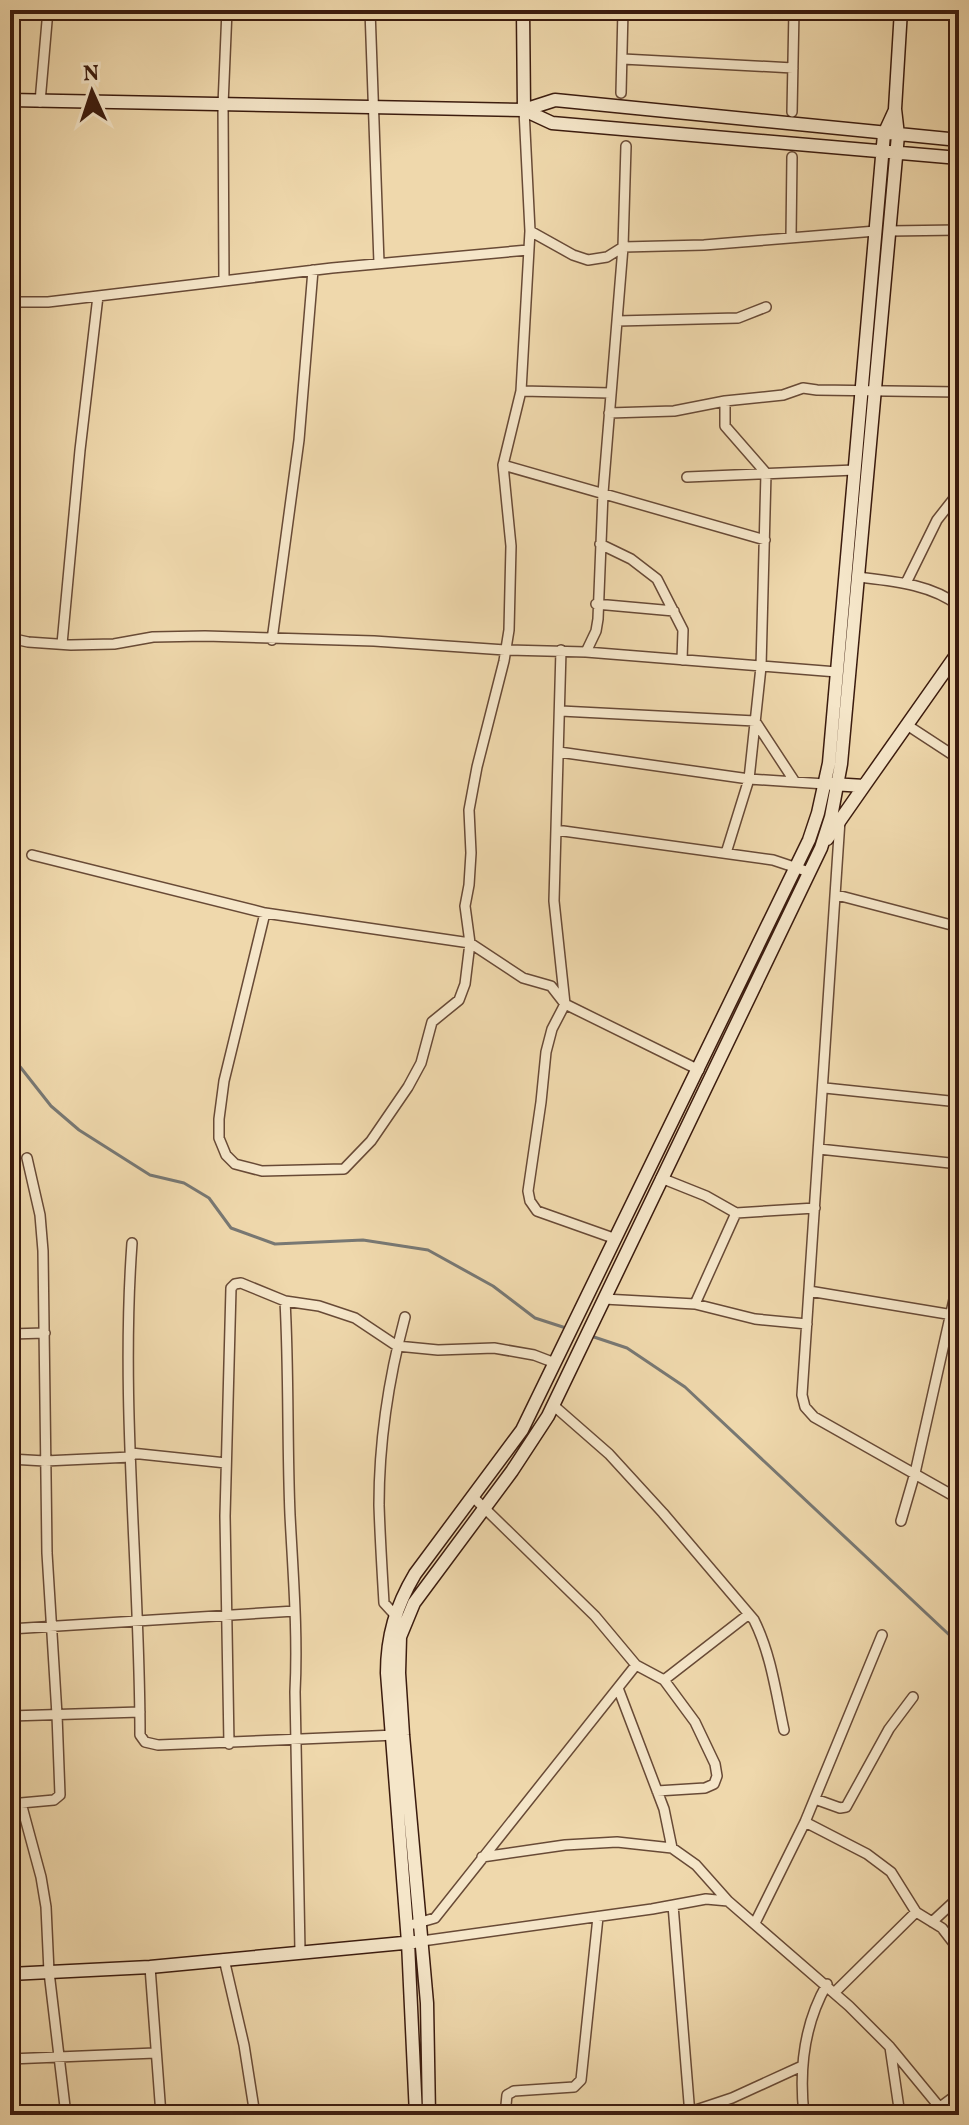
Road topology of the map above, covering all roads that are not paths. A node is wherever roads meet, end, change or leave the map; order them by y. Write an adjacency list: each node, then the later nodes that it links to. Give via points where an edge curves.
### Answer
1 (48, 10): 12 (street)
2 (227, 10): 13 (street)
3 (370, 10): 14 (street)
4 (523, 10): 15 (main road)
5 (623, 10): 8 (street)
6 (794, 10): 9 (street)
7 (901, 10): 17 (main road)
8 (623, 59): 9 (street); 10 (street)
9 (793, 68): 16 (street)
10 (621, 93)
11 (10, 100): 12 (main road)
12 (40, 102): 13 (main road)
13 (223, 105): 14 (main road); 31 (street)
14 (375, 107): 15 (main road); 29 (street)
15 (524, 110): 17 (main road, via 555,100); 20 (main road, via 552,123); 24 (street)
16 (792, 112)
17 (891, 135): 18 (main road); 20 (main road)
18 (959, 140)
19 (626, 146): 27 (street)
20 (889, 154): 22 (main road); 25 (main road)
21 (792, 157): 26 (street)
22 (959, 158)
23 (959, 230): 25 (street)
24 (530, 231): 27 (street, via 588,260); 28 (street)
25 (882, 231): 26 (street); 36 (main road)
26 (791, 237): 27 (street)
27 (623, 247): 35 (street)
28 (528, 250): 29 (street); 37 (street)
29 (379, 263): 30 (street)
30 (313, 270): 31 (street); 56 (street, via 299,440)
31 (224, 281): 32 (street)
32 (98, 296): 33 (street); 57 (street)
33 (10, 302)
34 (766, 307): 35 (street, via 738,318)
35 (617, 321): 39 (street)
36 (868, 390): 38 (street); 40 (street, via 803,388); 43 (main road); 50 (main road)
37 (521, 391): 39 (street); 42 (street)
38 (959, 392)
39 (611, 393): 41 (street)
40 (725, 401): 41 (street, via 674,411); 44 (street, via 725,426)
41 (609, 413): 47 (street)
42 (503, 465): 47 (street); 58 (street, via 511,546)
43 (855, 470): 44 (street); 64 (main road)
44 (766, 473): 45 (street); 48 (street)
45 (687, 477)
46 (959, 492): 51 (street, via 937,520)
47 (603, 493): 48 (street); 49 (street)
48 (765, 540): 63 (street)
49 (600, 544): 52 (street); 54 (street, via 657,579)
50 (858, 577): 51 (street); 72 (main road)
51 (906, 583): 53 (street)
52 (596, 604): 54 (street); 61 (street, via 596,631)
53 (959, 606)
54 (674, 611): 62 (street, via 683,630)
55 (10, 638): 57 (street)
56 (272, 640): 57 (street, via 205,636); 58 (street)
57 (62, 644)
58 (505, 650): 59 (street); 83 (street, via 469,810 465,906)
59 (561, 650): 61 (street); 65 (street)
60 (959, 651): 67 (main road)
61 (586, 652): 62 (street)
62 (682, 660): 63 (street)
63 (761, 667): 64 (street); 66 (street)
64 (837, 672): 72 (main road)
65 (561, 711): 66 (street); 68 (street)
66 (755, 721): 70 (street); 71 (street)
67 (907, 725): 69 (street); 73 (main road)
68 (559, 752): 70 (street); 75 (street)
69 (959, 759)
70 (749, 779): 71 (street); 77 (street)
71 (795, 782): 72 (street)
72 (832, 784): 73 (main road); 76 (main road); 79 (main road)
73 (864, 786): 74 (main road)
74 (840, 820): 76 (main road); 80 (street)
75 (556, 830): 77 (street); 84 (street, via 554,901)
76 (821, 848): 79 (main road)
77 (726, 853): 79 (street)
78 (32, 855): 81 (street)
79 (803, 869): 85 (main road); 91 (main road)
80 (837, 895): 82 (street); 86 (street)
81 (265, 913): 83 (street); 83 (street, via 219,1119 226,1155 235,1164 262,1171 337,1171 351,1164 408,1087 432,1022 459,1000)
82 (959, 927)
83 (470, 943): 84 (street, via 523,978 551,986)
84 (565, 1004): 85 (street); 94 (street, via 546,1052 530,1201 537,1211)
85 (699, 1070): 94 (main road)
86 (825, 1088): 87 (street); 88 (street)
87 (959, 1102)
88 (819, 1149): 90 (street); 92 (street)
89 (27, 1158): 104 (street, via 40,1215)
90 (959, 1164)
91 (661, 1178): 93 (street); 99 (main road)
92 (815, 1208): 93 (street); 97 (street)
93 (736, 1213): 100 (street)
94 (616, 1239): 107 (main road)
95 (132, 1243): 109 (street)
96 (959, 1277): 101 (street)
97 (809, 1291): 101 (street); 103 (street)
98 (285, 1301): 106 (street, via 355,1318); 112 (street, via 241,1283 231,1288); 118 (street)
99 (602, 1302): 100 (street); 108 (main road)
100 (695, 1304): 103 (street, via 755,1319)
101 (954, 1315): 113 (street)
102 (405, 1317): 106 (street)
103 (807, 1324): 113 (street, via 805,1407)
104 (45, 1333): 105 (street); 111 (street)
105 (10, 1334)
106 (397, 1346): 107 (street, via 494,1348); 120 (street, via 379,1503 384,1603)
107 (557, 1359): 114 (main road, via 522,1430)
108 (553, 1405): 116 (main road); 119 (street, via 609,1454)
109 (131, 1455): 111 (street); 112 (street); 122 (street)
110 (10, 1459): 111 (street)
111 (45, 1461): 123 (street)
112 (226, 1463): 121 (street)
113 (915, 1473): 115 (street); 117 (street)
114 (473, 1497): 116 (street); 120 (main road, via 415,1574)
115 (959, 1499)
116 (485, 1507): 126 (street, via 595,1616); 134 (main road, via 405,1620 398,1653)
117 (901, 1521)
118 (295, 1611): 121 (street); 135 (street)
119 (749, 1614): 127 (street); 133 (street, via 762,1636)
120 (395, 1615): 134 (main road, via 387,1653)
121 (227, 1616): 122 (street); 136 (street)
122 (137, 1622): 123 (street); 130 (street)
123 (50, 1627): 124 (street); 131 (street)
124 (10, 1629)
125 (882, 1635): 138 (street)
126 (636, 1665): 127 (street); 128 (street)
127 (664, 1680): 137 (street, via 695,1722 717,1776 705,1788)
128 (618, 1688): 137 (street); 143 (street)
129 (913, 1697): 138 (street, via 846,1807)
130 (140, 1712): 131 (street); 136 (street, via 145,1742)
131 (57, 1715): 132 (street); 139 (street, via 60,1795)
132 (10, 1716)
133 (784, 1730)
134 (398, 1735): 135 (street); 151 (main road)
135 (296, 1740): 136 (street); 154 (street)
136 (229, 1744)
137 (657, 1791): 142 (street)
138 (815, 1799): 141 (street)
139 (21, 1803): 140 (street); 157 (street, via 46,1907)
140 (10, 1804)
141 (805, 1822): 147 (street, via 891,1872); 150 (street)
142 (672, 1848): 143 (street, via 617,1842); 145 (street, via 696,1865)
143 (482, 1857): 151 (street, via 435,1918)
144 (959, 1897): 149 (street)
145 (728, 1901): 146 (street); 150 (street)
146 (673, 1905): 148 (street); 168 (street)
147 (916, 1912): 149 (street); 160 (street)
148 (598, 1917): 152 (street); 174 (street, via 581,2080 574,2087 514,2091 504,2100)
149 (932, 1922): 153 (street)
150 (755, 1923): 159 (street)
151 (414, 1924): 152 (main road)
152 (415, 1942): 154 (main road); 172 (main road); 173 (main road, via 427,2003)
153 (959, 1950)
154 (300, 1951): 155 (main road)
155 (224, 1959): 156 (main road); 171 (street)
156 (150, 1967): 157 (main road); 162 (street)
157 (49, 1972): 158 (main road); 163 (street)
158 (10, 1974)
159 (827, 1984): 160 (street); 165 (street, via 816,2002)
160 (835, 1992): 161 (street)
161 (890, 2047): 167 (street); 176 (street)
162 (155, 2053): 163 (street); 170 (street)
163 (60, 2056): 164 (street); 169 (street)
164 (10, 2059)
165 (802, 2066): 168 (street); 175 (street)
166 (959, 2093): 167 (street)
167 (943, 2111)
168 (690, 2114)
169 (66, 2115)
170 (161, 2115)
171 (255, 2115)
172 (416, 2115)
173 (429, 2115)
174 (505, 2115)
175 (804, 2115)
176 (900, 2115)

